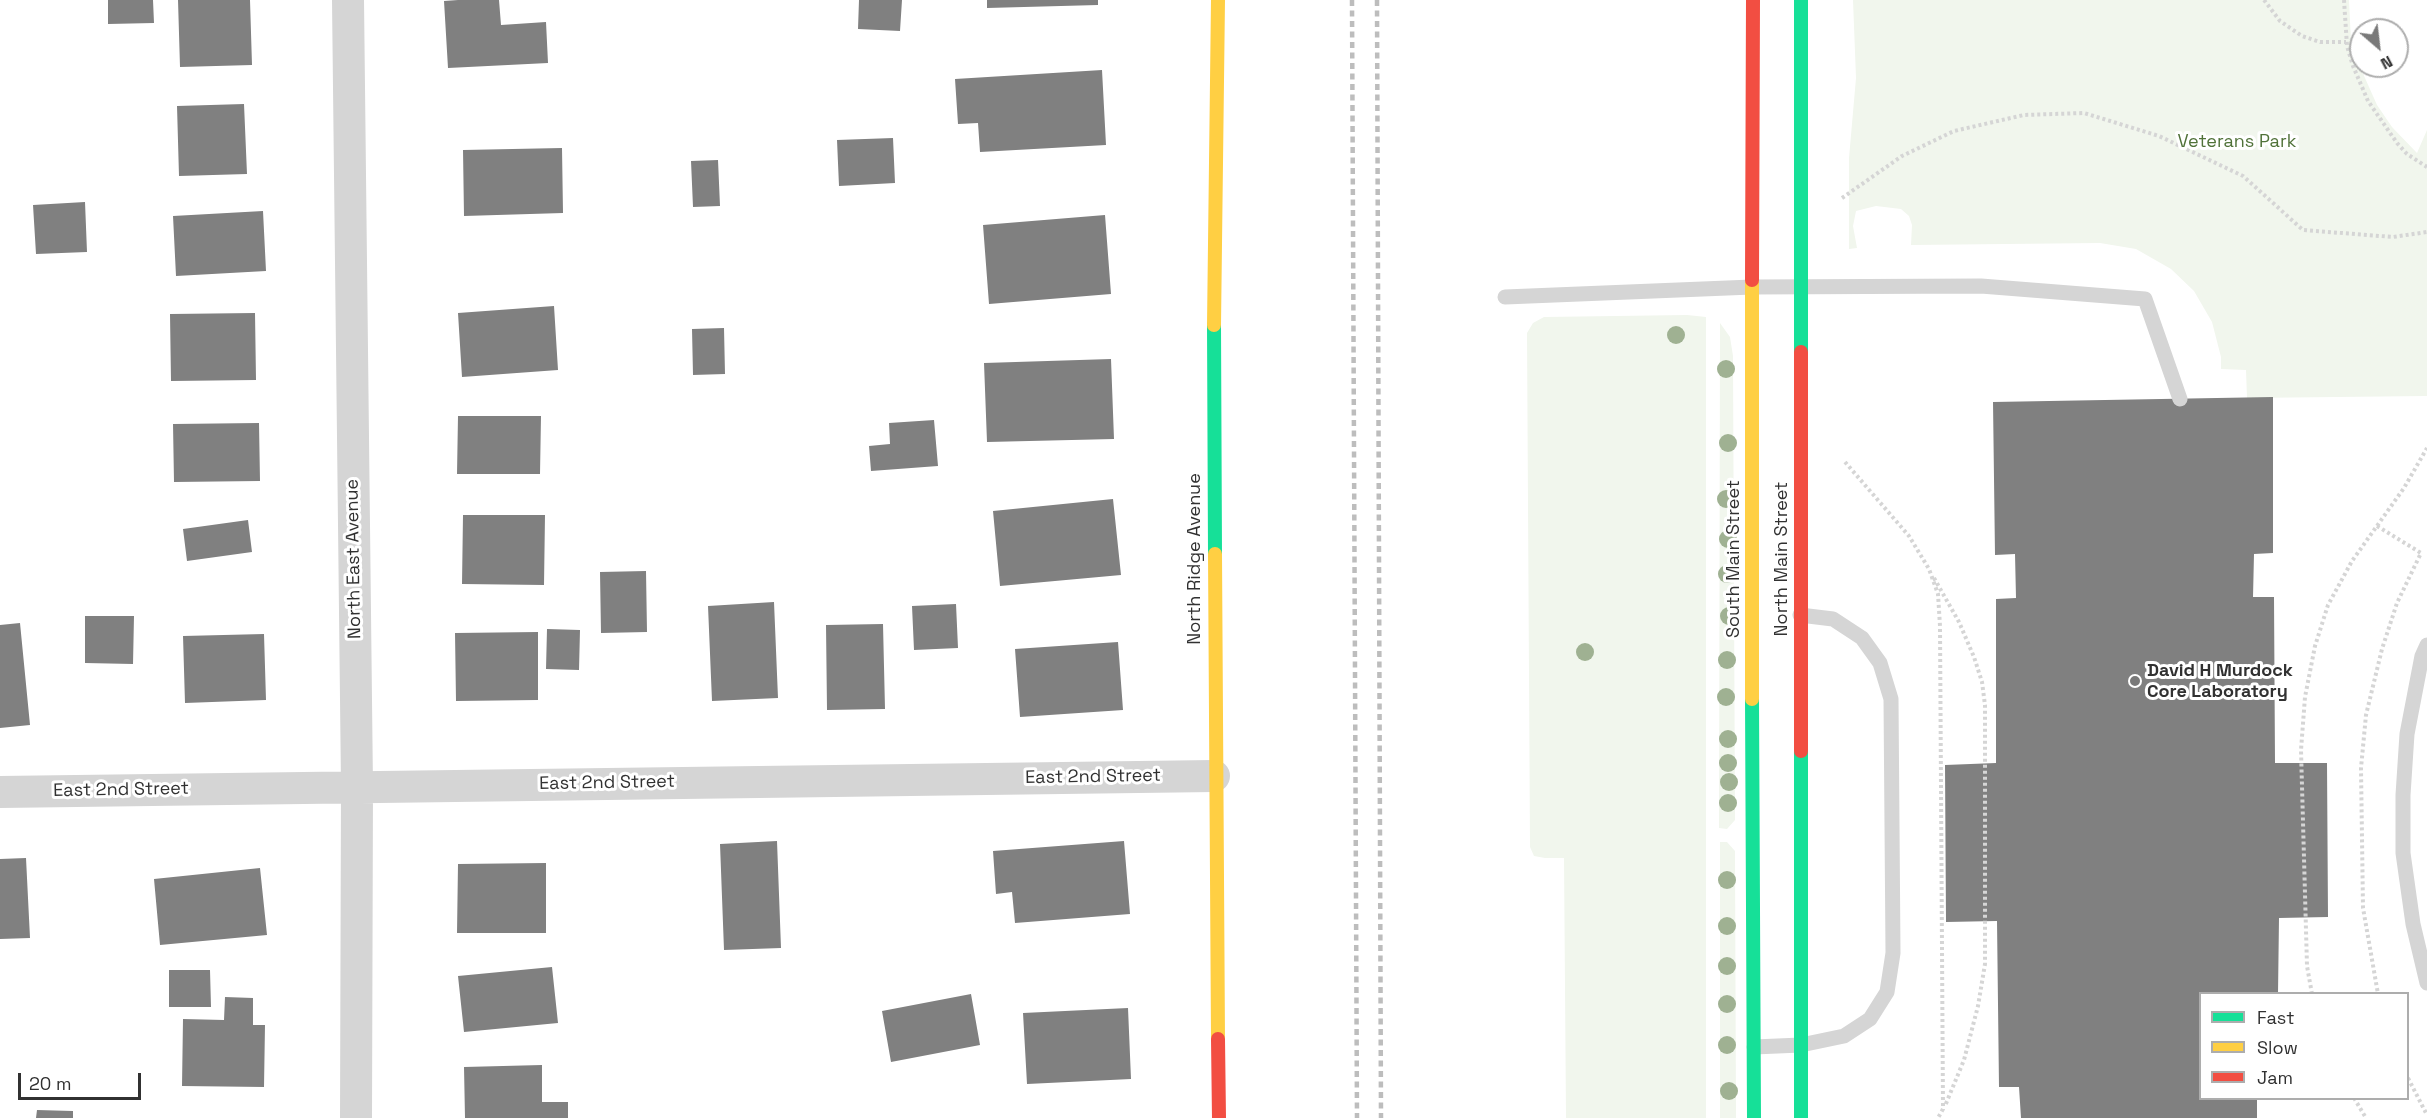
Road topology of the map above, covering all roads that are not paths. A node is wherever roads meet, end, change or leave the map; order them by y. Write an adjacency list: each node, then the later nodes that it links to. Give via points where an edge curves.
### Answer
1 (348, 0): 12 (street, North East Avenue)
2 (1218, 0): 11 (main road, North Ridge Avenue, via 1212,363)
3 (1753, 0): 5 (main road, South Main Street)
4 (1801, 0): 6 (main road, North Main Street)
5 (1752, 287): 6 (lane); 7 (lane); 16 (main road, South Main Street)
6 (1799, 287): 8 (lane, via 1981,286 2145,298); 9 (main road, North Main Street)
7 (1505, 297)
8 (2180, 399)
9 (1800, 615): 15 (main road, North Main Street); 15 (lane, via 1833,619 1862,638 1880,663 1891,699 1893,832 1893,953 1887,992 1870,1019 1844,1036)
10 (2427, 645): 14 (lane, via 2407,734 2403,829 2413,924)
11 (1214, 776): 12 (street, East 2nd Street); 18 (main road, North Ridge Avenue)
12 (357, 786): 13 (street, East 2nd Street); 17 (street, North East Avenue)
13 (0, 792)
14 (2427, 983)
15 (1801, 1046): 16 (lane); 20 (main road, North Main Street)
16 (1754, 1047): 19 (main road, South Main Street)
17 (356, 1118)
18 (1219, 1118)
19 (1754, 1118)
20 (1802, 1118)

